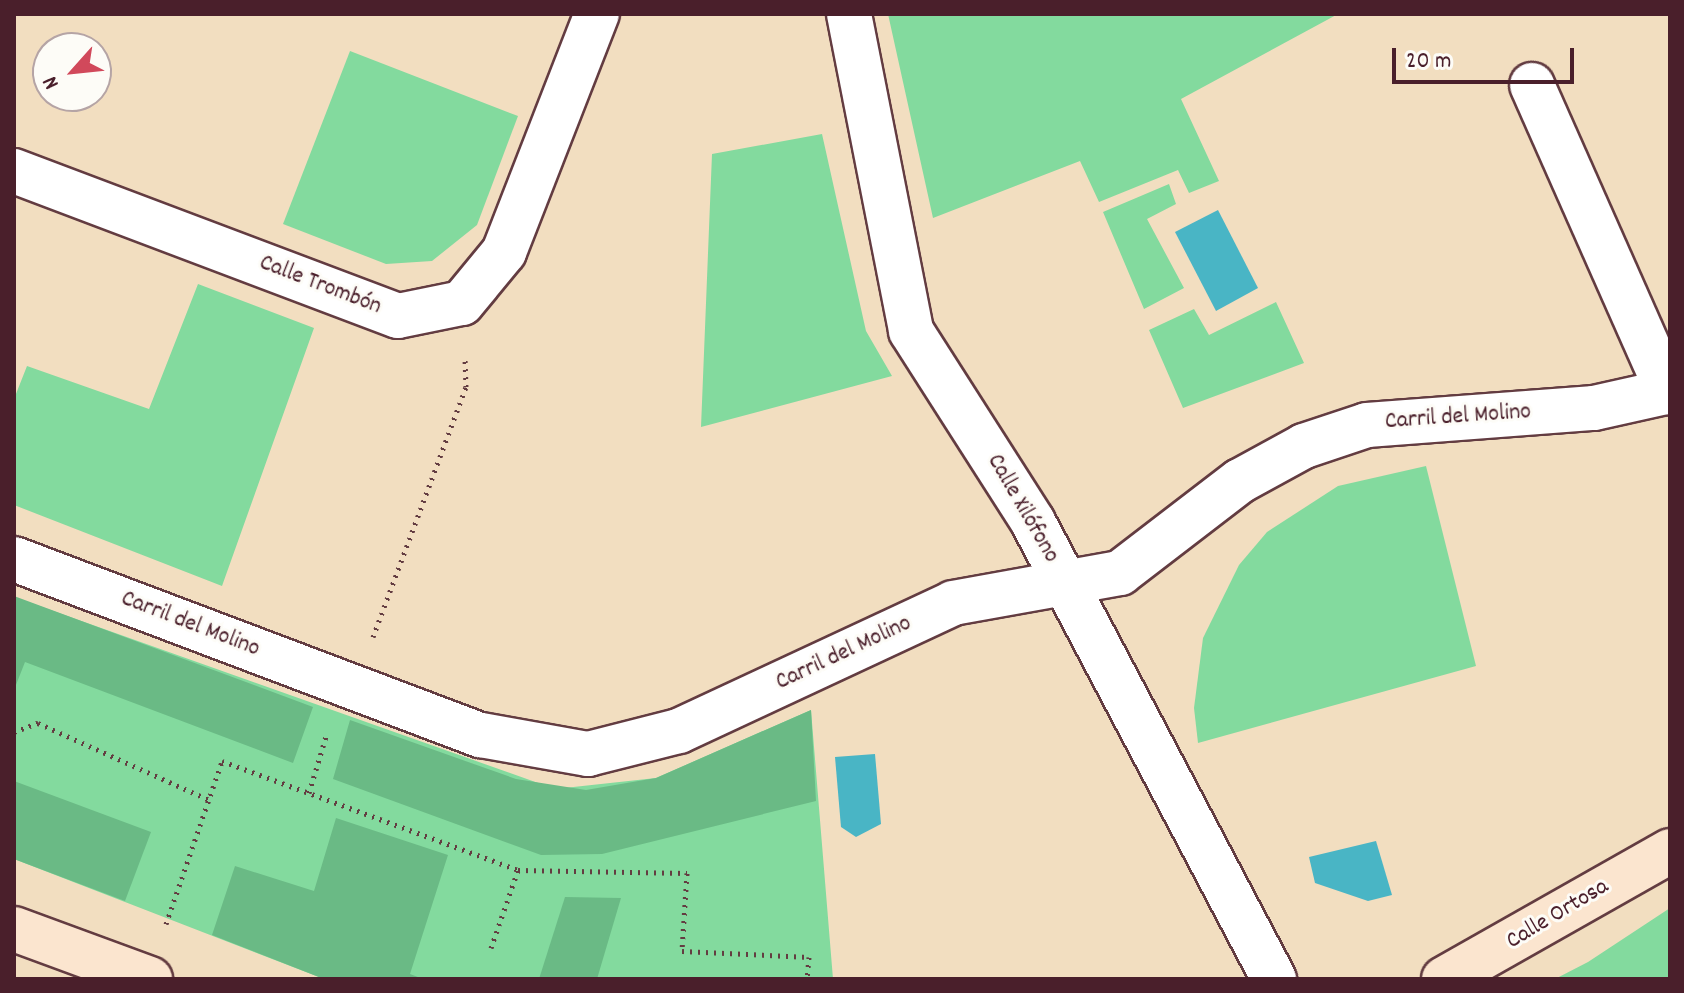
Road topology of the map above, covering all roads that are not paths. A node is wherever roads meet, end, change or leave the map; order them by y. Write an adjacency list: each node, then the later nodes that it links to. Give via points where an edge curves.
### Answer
1 (597, 14): 4 (street, Calle Trombón, via 504,252 462,303 398,316)
2 (849, 14): 7 (street, Calle Xilófono, via 911,331)
3 (1532, 85): 5 (street, Carril del Molino)
4 (14, 171)
5 (1669, 392): 7 (street, Carril del Molino, via 1594,408 1367,425 1304,446 1240,481 1120,573)
6 (14, 559): 7 (street, Carril del Molino, via 481,735 588,754 679,731 953,603)
7 (1065, 584): 11 (street, Calle Xilófono)
8 (1670, 851): 12 (street, Calle Ortosa)
9 (14, 929): 10 (street)
10 (142, 978)
11 (1274, 979)
12 (1444, 979)

